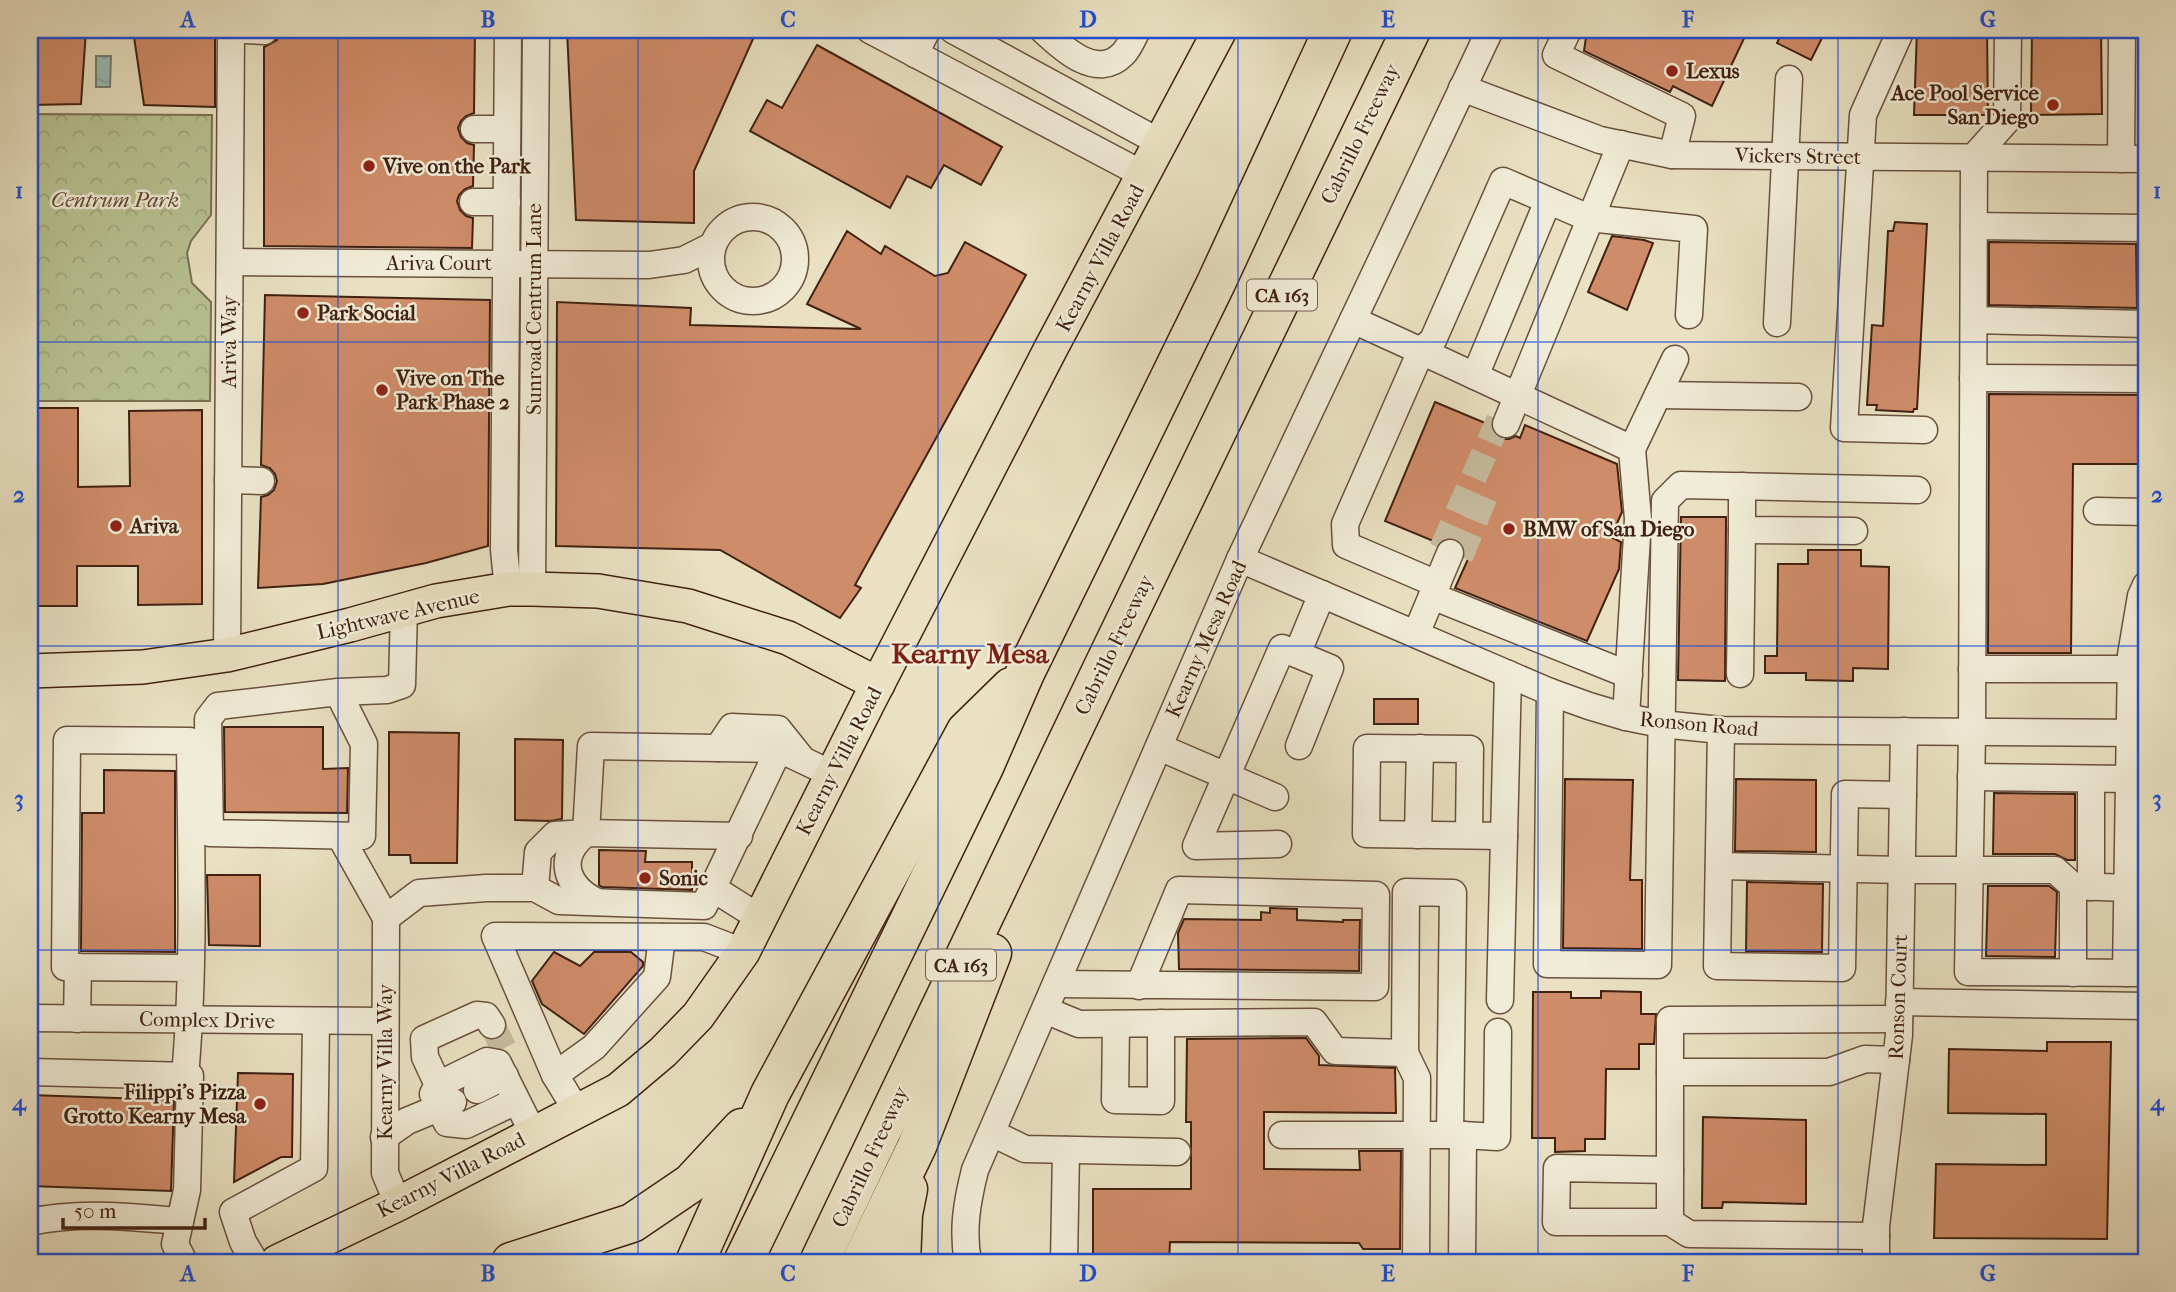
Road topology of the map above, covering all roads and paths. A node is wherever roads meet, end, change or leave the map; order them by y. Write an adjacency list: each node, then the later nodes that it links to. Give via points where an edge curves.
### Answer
1 (231, 30): 37 (street, Ariva Way)
2 (508, 30): 21 (street, Sunroad Centrum Lane)
3 (536, 30): 39 (street, Sunroad Centrum Lane)
4 (870, 30): 17 (street)
5 (928, 30): 17 (street)
6 (953, 30): 22 (street)
7 (1043, 30): 8 (street, via 1067,52 1097,64 1118,59)
8 (1137, 30)
9 (1220, 30): 22 (main road, Kearny Villa Road)
10 (1334, 30): 78 (highway, CA 163)
11 (1411, 30): 74 (highway, Cabrillo Freeway / CA 163)
12 (1490, 30): 19 (street, Kearny Mesa Road)
13 (1568, 30): 24 (street, via 1556,55 1682,116)
14 (1901, 30): 26 (street, via 1863,115)
15 (2008, 30): 27 (street, via 2007,120)
16 (2122, 30): 28 (street)
17 (915, 54): 29 (street)
18 (1790, 79): 25 (street)
19 (1462, 88): 23 (street, Vickers Street); 43 (street, Kearny Mesa Road)
20 (474, 129): 21 (street)
21 (507, 129): 32 (street, Sunroad Centrum Lane)
22 (1161, 143): 29 (main road, Kearny Villa Road)
23 (1621, 144): 24 (street, Vickers Street); 33 (street)
24 (1672, 155): 25 (street, Vickers Street)
25 (1787, 156): 26 (street, Vickers Street); 45 (street)
26 (1860, 156): 27 (street, Vickers Street); 55 (street, via 1844,428)
27 (1974, 157): 28 (street, Vickers Street); 34 (street)
28 (2133, 159)
29 (1144, 175): 82 (main road, Kearny Villa Road)
30 (1548, 201): 33 (street); 47 (street, via 1503,181 1433,340); 49 (street)
31 (473, 202): 32 (street)
32 (507, 202): 38 (street, Sunroad Centrum Lane)
33 (1589, 218): 42 (street, via 1694,229); 54 (street)
34 (1974, 226): 35 (street); 44 (street)
35 (2146, 228)
36 (712, 246): 40 (street, Ariva Court, via 684,260); 41 (street, via 710,261); 41 (street, Ariva Court, via 723,229 748,217 776,224 794,246 793,275 774,296 746,301)
37 (230, 262): 38 (street, Ariva Court); 59 (street, Ariva Way)
38 (506, 263): 39 (street, Ariva Court); 68 (street, Sunroad Centrum Lane, via 504,550)
39 (534, 265): 40 (street, Ariva Court); 68 (street, Sunroad Centrum Lane)
40 (649, 265): 41 (street, Ariva Court)
41 (721, 288)
42 (1689, 315)
43 (1353, 320): 47 (street); 65 (street, Kearny Mesa Road)
44 (1974, 320): 46 (street); 50 (street)
45 (1777, 323)
46 (2146, 324)
47 (1421, 351): 49 (street); 66 (street, via 1345,524 1346,545)
48 (1675, 359): 52 (street)
49 (1475, 376): 54 (street)
50 (1973, 377): 51 (street); 75 (street)
51 (2146, 379)
52 (1658, 396): 53 (street); 56 (street)
53 (1798, 397)
54 (1509, 417): 56 (street)
55 (1924, 430)
56 (1632, 449): 81 (street, via 1638,519)
57 (261, 481): 59 (street)
58 (1742, 486): 60 (street); 63 (street); 86 (street, via 1681,485 1665,501)
59 (223, 488): 73 (street, Ariva Way)
60 (1917, 490)
61 (2097, 511): 62 (street)
62 (2146, 512)
63 (1742, 530): 64 (street); 80 (street)
64 (1854, 531)
65 (1240, 559): 69 (street, Ronson Road); 93 (street, Kearny Mesa Road)
66 (1444, 569): 71 (street); 81 (street)
67 (2146, 585): 76 (street)
68 (520, 589): 70 (main road, Lightwave Avenue); 82 (main road, Lightwave Avenue, via 598,591 688,606 788,638)
69 (1322, 594): 71 (street, Ronson Road); 72 (street)
70 (404, 609): 73 (main road, Lightwave Avenue); 83 (street, via 402,685)
71 (1416, 634): 79 (street, Ronson Road)
72 (1297, 654): 92 (street, via 1330,668); 98 (street, via 1282,648)
73 (228, 655): 77 (main road, Lightwave Avenue, via 144,667)
74 (1103, 667): 161 (highway); 176 (highway, Cabrillo Freeway / CA 163)
75 (1972, 669): 76 (street); 89 (street)
76 (2131, 669): 91 (street)
77 (30, 671)
78 (1025, 673): 151 (highway, via 966,731); 175 (highway, CA 163, via 984,767)
79 (1508, 674): 84 (street, Ronson Road); 109 (street)
80 (1740, 674)
81 (1629, 675): 85 (street)
82 (878, 684): 97 (main road, Kearny Villa Road)
83 (338, 692): 107 (street, via 364,744 362,836); 107 (street, via 218,706 208,719 209,833)
84 (1550, 692): 85 (street, Ronson Road); 86 (street, via 1547,964 1658,965)
85 (1626, 717): 86 (street, Ronson Road)
86 (1661, 724): 87 (street, Ronson Road)
87 (1721, 730): 88 (street, Ronson Road); 111 (street)
88 (1904, 731): 89 (street, Ronson Road); 102 (street, Ronson Court)
89 (1972, 732): 90 (street, Ronson Road); 99 (street)
90 (2079, 732): 91 (street, Ronson Road); 100 (street)
91 (2138, 733): 101 (street)
92 (1299, 746)
93 (1159, 747): 98 (street); 128 (street, Kearny Mesa Road)
94 (718, 748): 96 (street); 97 (street, via 732,727 778,729); 104 (street, via 591,746)
95 (1420, 748): 105 (street); 105 (street, via 1367,748 1366,834); 106 (street, via 1470,749)
96 (779, 749): 97 (street); 108 (street)
97 (818, 767): 121 (main road, Kearny Villa Road)
98 (1227, 776): 103 (street); 110 (street, via 1196,846)
99 (1971, 777): 100 (street); 114 (street)
100 (2085, 779): 101 (street); 115 (street)
101 (2129, 779): 117 (street)
102 (1903, 795): 112 (street, via 1845,794); 113 (street, Ronson Court)
103 (1275, 796)
104 (586, 833): 108 (street); 116 (street, via 555,835 538,852); 119 (street, via 570,850 568,873 580,892)
105 (1418, 835): 106 (street)
106 (1469, 835): 109 (street)
107 (340, 836): 120 (street)
108 (739, 836): 118 (street)
109 (1504, 836): 130 (street)
110 (1278, 844)
111 (1719, 866): 112 (street); 112 (street, via 1717,966 1842,968)
112 (1844, 869): 113 (street)
113 (1902, 870): 114 (street); 133 (street, Ronson Court)
114 (1970, 870): 115 (street, via 2055,870); 126 (street, via 1968,972)
115 (2082, 886): 117 (street); 126 (street)
116 (535, 888): 119 (street, via 559,901); 120 (street, via 419,893)
117 (2127, 888): 127 (street)
118 (714, 889): 119 (street, via 704,906); 121 (street)
119 (597, 902)
120 (386, 918): 138 (street, Kearny Villa Way)
121 (760, 918): 123 (main road, Kearny Villa Road)
122 (662, 937): 123 (street, via 704,937); 148 (street, via 657,977 594,1047); 148 (street, via 495,936)
123 (743, 952): 154 (main road, Kearny Villa Road, via 698,1016 663,1052 618,1090)
124 (78, 967): 125 (street); 125 (street, via 65,967 67,740 190,741); 135 (street)
125 (191, 968): 136 (street)
126 (2073, 972): 127 (street)
127 (2136, 973)
128 (1056, 984): 129 (street); 132 (street, Kearny Mesa Road)
129 (1139, 986): 129 (street, via 1375,987 1376,895 1179,890)
130 (1500, 1000)
131 (2146, 1006): 133 (street)
132 (1045, 1010): 140 (street, via 1079,1024); 156 (street, Kearny Mesa Road)
133 (1899, 1011): 144 (street, Ronson Court); 147 (street, via 1670,1020)
134 (30, 1018): 135 (street, Complex Drive)
135 (77, 1019): 136 (street, Complex Drive)
136 (190, 1019): 137 (street, Complex Drive); 149 (street)
137 (316, 1021): 138 (street, Complex Drive); 171 (street, via 314,1168 233,1212)
138 (385, 1021): 160 (street, Kearny Villa Way)
139 (1161, 1023): 140 (street); 140 (street, via 1161,1101 1115,1100); 143 (street, via 1314,1022 1335,1051)
140 (1116, 1024)
141 (492, 1025): 152 (street, via 486,1016 477,1015 424,1039 425,1057)
142 (1498, 1032): 159 (street, via 1497,1137)
143 (1405, 1053): 158 (street, via 1417,1078); 159 (street, via 1406,892 1453,893)
144 (1896, 1060): 147 (street, via 1865,1059 1829,1072); 169 (street, Ronson Court)
145 (502, 1063): 150 (street); 152 (street, via 487,1061); 153 (street)
146 (30, 1072): 149 (street)
147 (1670, 1072): 164 (street)
148 (555, 1075): 154 (street)
149 (185, 1076): 166 (street, via 190,1076 187,1190)
150 (477, 1090)
151 (770, 1094): 173 (highway, via 691,1183 632,1223); 174 (highway)
152 (443, 1098): 153 (street, via 447,1123 466,1125); 160 (street)
153 (516, 1101): 155 (street)
154 (577, 1111): 155 (main road, Kearny Villa Road)
155 (533, 1133): 165 (main road, Kearny Villa Road)
156 (992, 1133): 162 (street, via 1025,1149); 179 (street, Kearny Mesa Road, via 975,1170 967,1203 964,1242)
157 (1282, 1135): 158 (street)
158 (1416, 1135): 159 (street); 181 (street)
159 (1456, 1135): 182 (street)
160 (384, 1137): 165 (street, Kearny Villa Way, via 384,1173)
161 (917, 1146): 177 (highway); 178 (highway, via 903,1214)
162 (1066, 1150): 163 (street); 180 (street)
163 (1177, 1152)
164 (1670, 1170): 168 (street); 168 (street, via 1557,1168 1556,1222)
165 (398, 1204): 172 (main road, Kearny Villa Road)
166 (180, 1221): 167 (street, via 104,1215); 170 (street, via 175,1244)
167 (30, 1222)
168 (1670, 1222): 169 (street, via 1689,1234)
169 (1876, 1249)
170 (184, 1262)
171 (255, 1262)
172 (277, 1262)
173 (510, 1262)
174 (695, 1262)
175 (743, 1262)
176 (819, 1262)
177 (861, 1262)
178 (901, 1262)
179 (968, 1262)
180 (1064, 1262)
181 (1416, 1262)
182 (1462, 1262)

